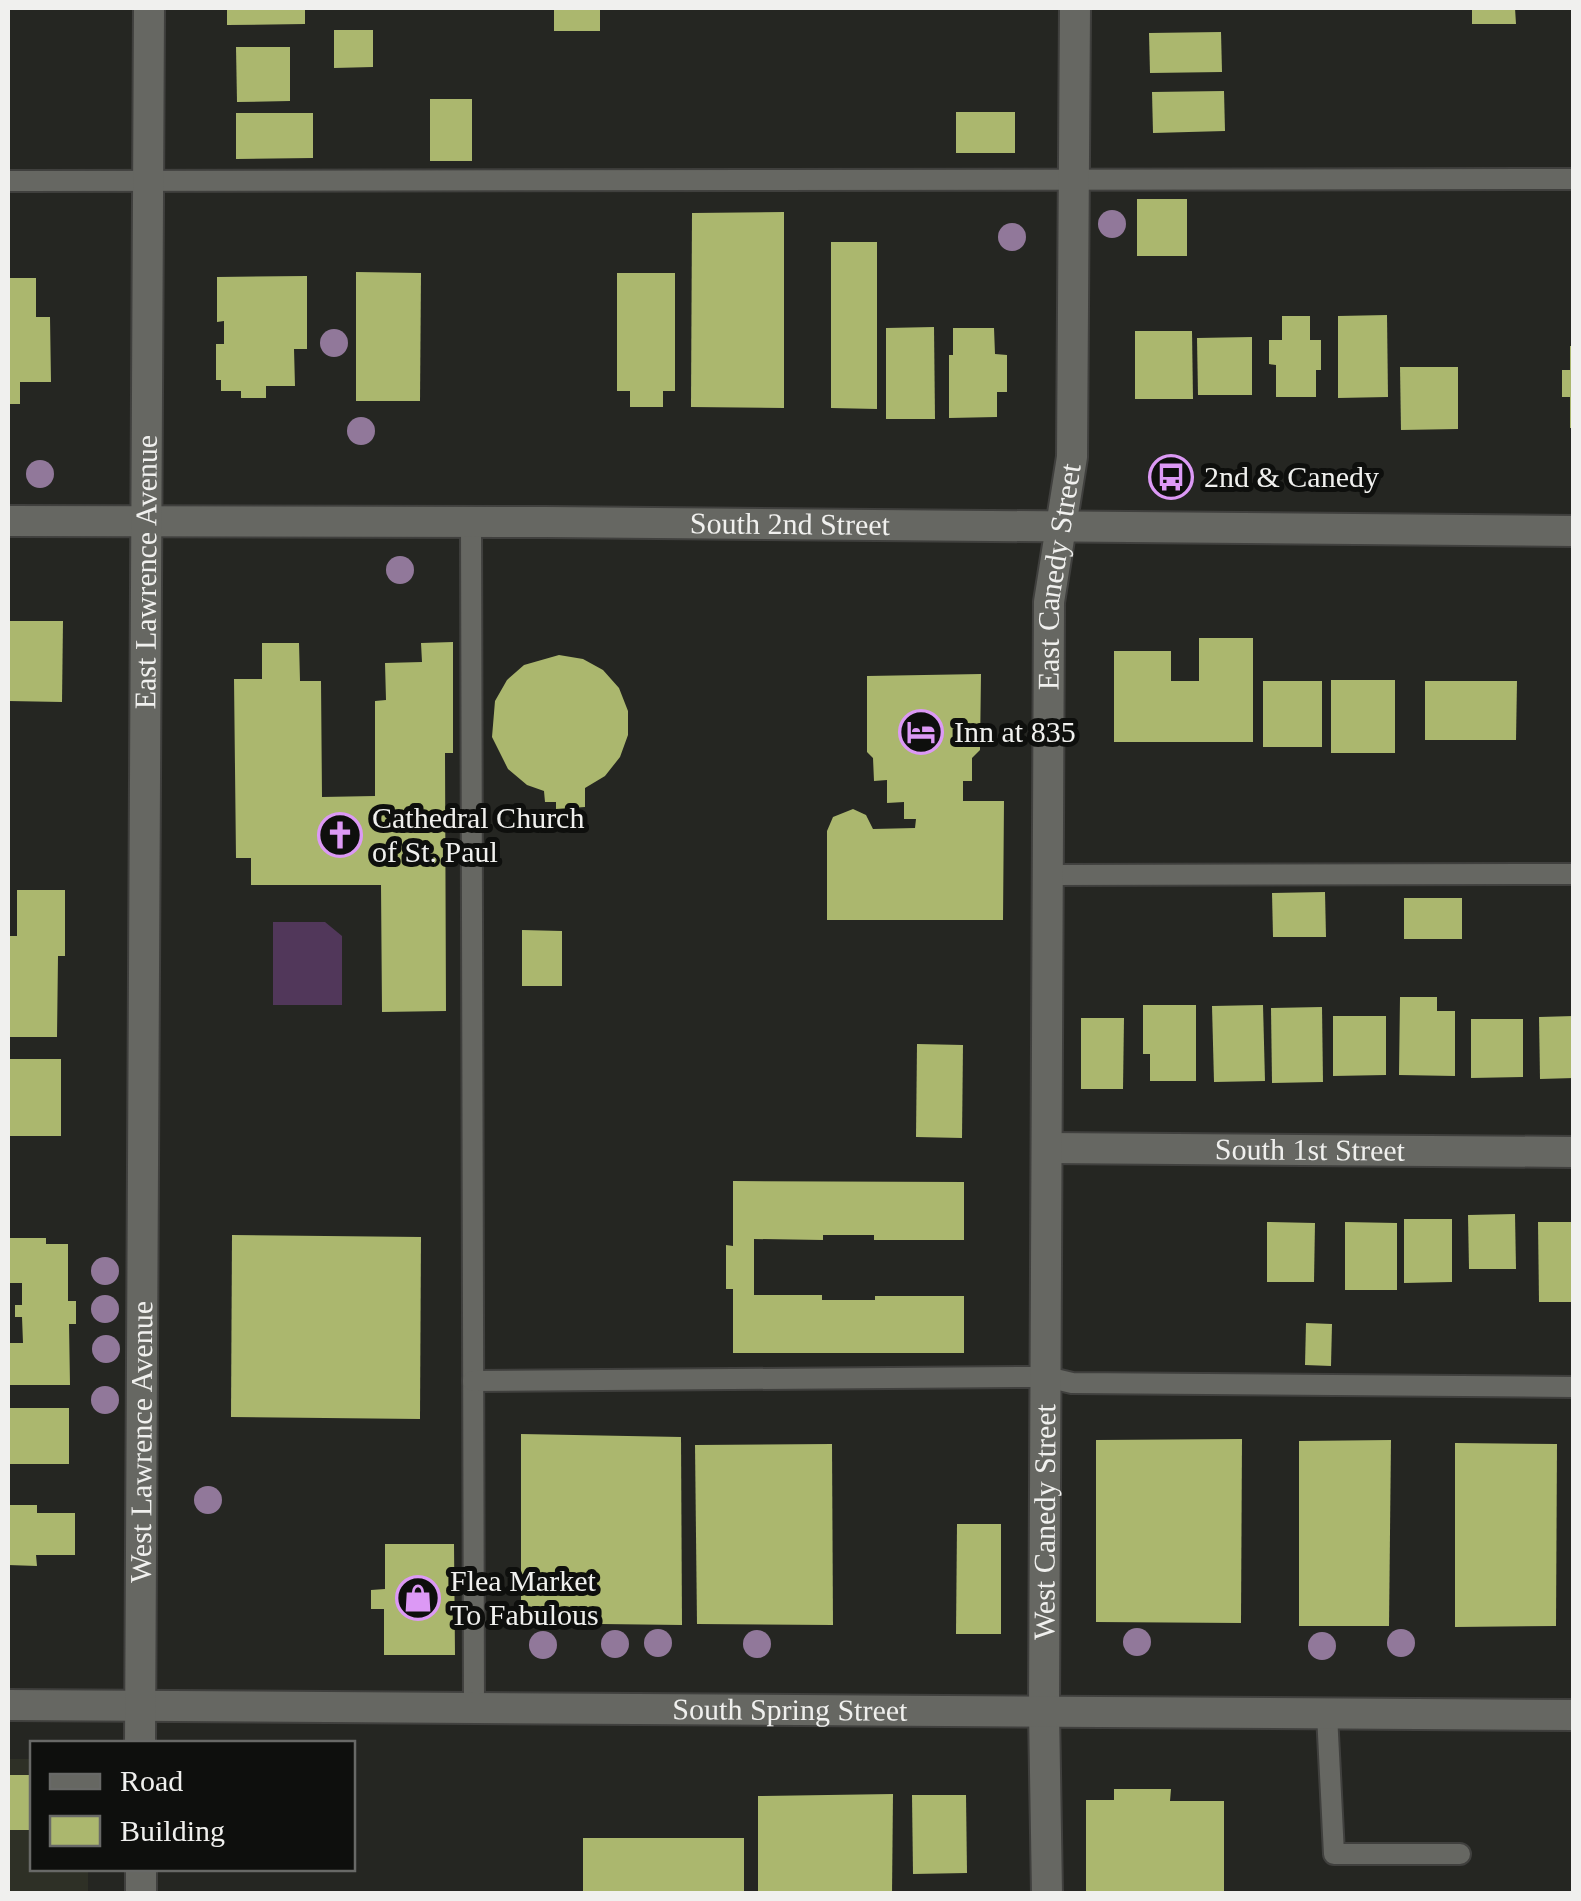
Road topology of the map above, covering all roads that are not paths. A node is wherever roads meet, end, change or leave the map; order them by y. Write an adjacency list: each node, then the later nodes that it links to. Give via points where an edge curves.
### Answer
1 (149, 8): 5 (street, East Lawrence Avenue)
2 (1076, 8): 3 (street, East Canedy Street)
3 (1074, 178): 4 (lane); 5 (lane); 10 (street, East Canedy Street, via 1072,464)
4 (1574, 179)
5 (149, 180): 6 (lane); 8 (street, East Lawrence Avenue)
6 (8, 181)
7 (8, 521): 8 (street, South 2nd Street)
8 (148, 521): 9 (street, South 2nd Street); 14 (street, East Lawrence Avenue)
9 (471, 522): 10 (street, South 2nd Street); 18 (lane)
10 (1060, 525): 11 (street, South 2nd Street); 13 (street, East Canedy Street, via 1049,602)
11 (1574, 531)
12 (1574, 874): 13 (lane)
13 (1049, 875): 15 (street, East Canedy Street)
14 (145, 1138): 21 (street, West Lawrence Avenue)
15 (1048, 1148): 16 (street, South 1st Street); 17 (street, West Canedy Street)
16 (1574, 1152)
17 (1046, 1377): 18 (lane); 19 (lane, via 1072,1383); 23 (street, West Canedy Street)
18 (473, 1382): 22 (lane)
19 (1574, 1387)
20 (8, 1705): 21 (street, South Spring Street)
21 (141, 1706): 22 (street, South Spring Street); 26 (street, West Lawrence Avenue)
22 (474, 1709): 23 (street, South Spring Street)
23 (1044, 1711): 24 (street, South Spring Street); 28 (street, West Canedy Street)
24 (1327, 1714): 25 (street, South Spring Street); 27 (lane, via 1334,1854)
25 (1574, 1714)
26 (140, 1741)
27 (1460, 1854)
28 (1047, 1894)

